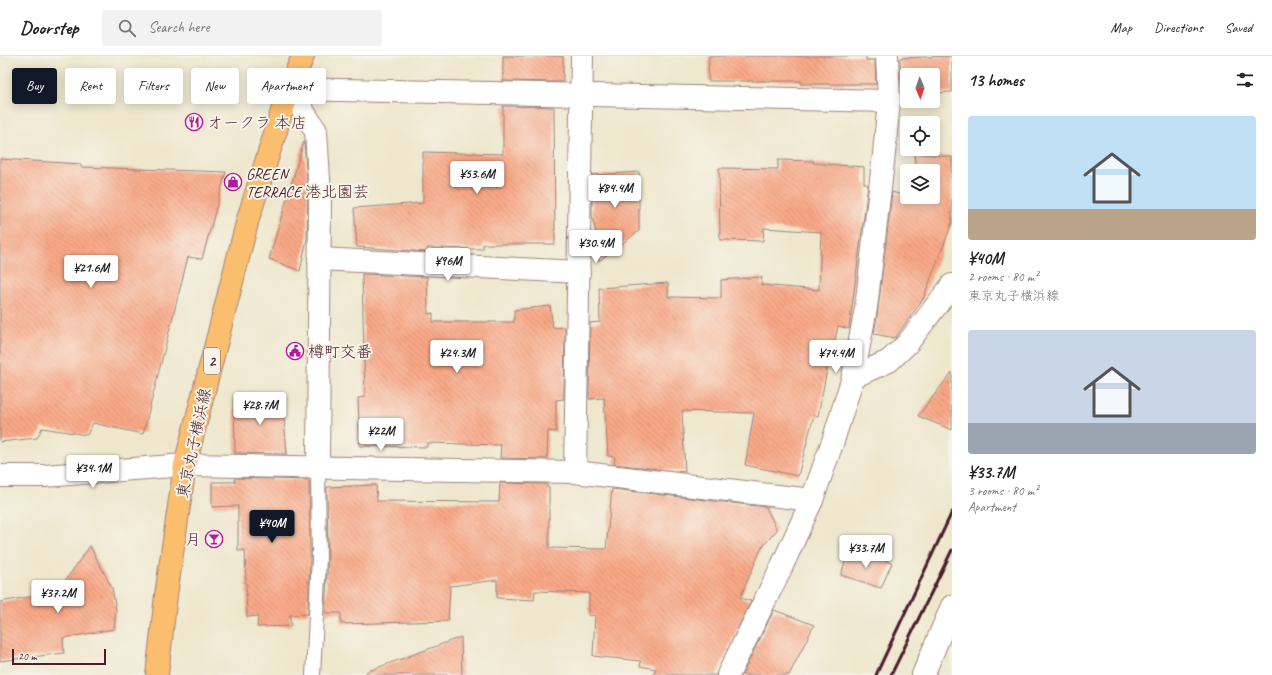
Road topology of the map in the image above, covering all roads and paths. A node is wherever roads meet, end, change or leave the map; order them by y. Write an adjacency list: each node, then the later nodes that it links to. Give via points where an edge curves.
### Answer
1 (303, 56): 4 (main road, 東京丸子横浜線 / 2)
2 (582, 56): 6 (street)
3 (887, 56): 7 (street)
4 (298, 68)
5 (326, 90): 6 (street)
6 (581, 95): 7 (street); 11 (street)
7 (888, 101): 13 (street, via 870,277)
8 (284, 104): 14 (main road, 東京丸子横浜線 / 2, via 248,219)
9 (299, 104): 10 (street, via 316,130 320,195)
10 (319, 259): 11 (street); 15 (street)
11 (579, 272): 16 (street)
12 (952, 285): 13 (street, via 907,344 889,361)
13 (853, 377): 18 (street)
14 (185, 466): 15 (street); 17 (street, via 44,476); 20 (main road, 東京丸子横浜線 / 2)
15 (318, 468): 16 (street); 21 (lane, via 319,558)
16 (575, 472): 18 (street)
17 (0, 476)
18 (812, 500): 22 (street)
19 (952, 606): 23 (street)
20 (157, 675)
21 (313, 675)
22 (728, 675)
23 (923, 675)

